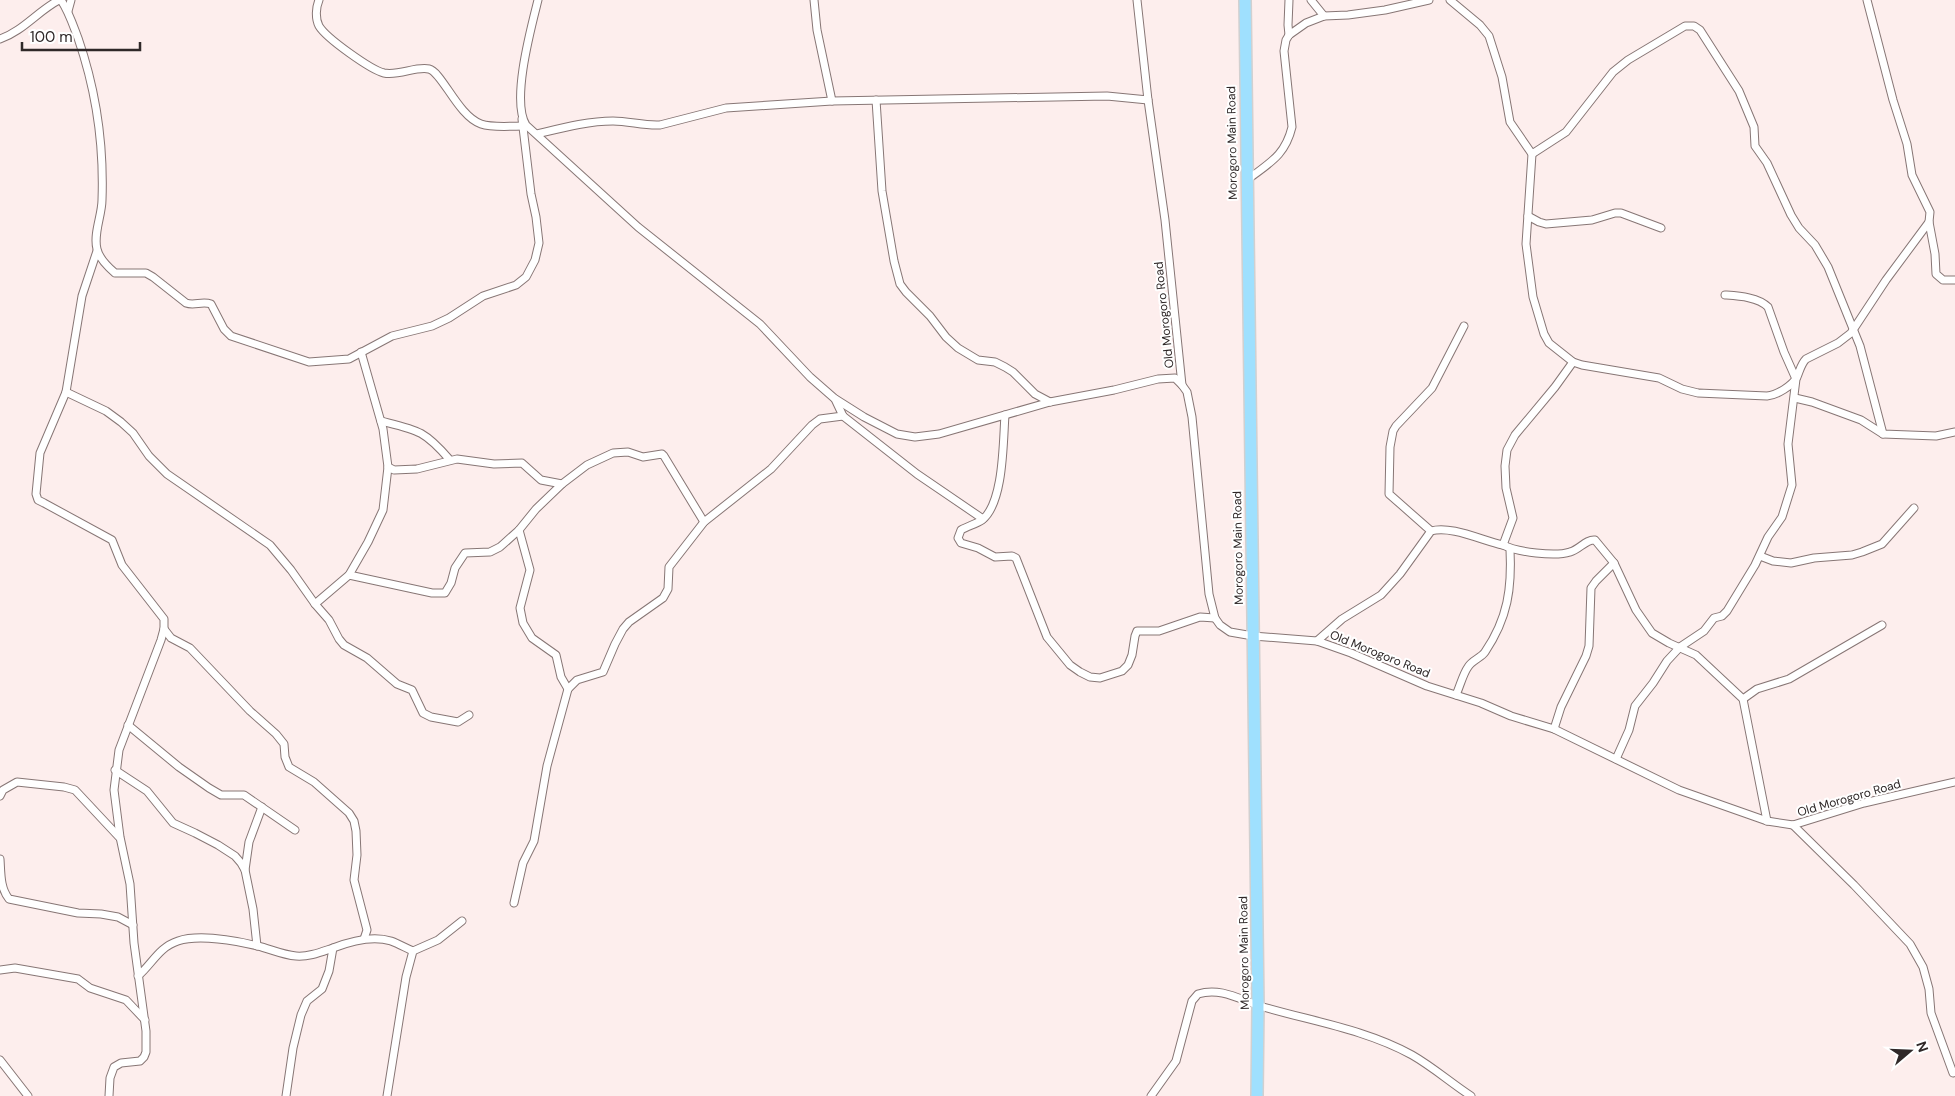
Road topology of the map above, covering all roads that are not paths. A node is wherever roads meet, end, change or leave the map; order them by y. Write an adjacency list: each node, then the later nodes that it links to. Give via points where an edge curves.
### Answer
1 (60, 0): 14 (street); 17 (street, via 43,9 13,34)
2 (72, 0): 14 (street)
3 (319, 0): 21 (street, via 316,6 320,26 337,44 370,67 393,74 429,69 435,72 450,95 474,121 483,125)
4 (538, 0): 21 (street, via 526,49 520,109)
5 (814, 0): 20 (street)
6 (1137, 0): 19 (street, Old Morogoro Road)
7 (1244, 0): 24 (highway, Morogoro Main Road)
8 (1289, 0): 16 (street)
9 (1311, 0): 15 (street)
10 (1428, 0): 13 (street)
11 (1450, 0): 23 (street, via 1489,36 1502,77 1510,122)
12 (1867, 0): 26 (street, via 1907,144 1912,174 1930,212)
13 (1414, 2): 15 (street, via 1366,13)
14 (68, 11): 28 (street, via 85,58 99,124 102,202)
15 (1324, 16): 16 (street)
16 (1289, 35): 24 (street, via 1284,51 1292,127 1289,138 1284,150)
17 (0, 39)
18 (876, 100): 19 (street, via 1107,96); 20 (street); 40 (street, via 882,191 900,284 958,348 978,360 1005,367 1035,394)
19 (1148, 100): 36 (street, Old Morogoro Road, via 1165,220)
20 (832, 101): 22 (street, via 726,108 660,125 613,121)
21 (523, 122): 22 (street); 33 (street, via 539,243 526,277 510,288 483,296 432,326 392,336)
22 (537, 134): 38 (street, via 638,227 760,324)
23 (1532, 154): 25 (street); 32 (street, via 1566,132 1613,72 1628,60 1685,26 1694,26 1705,37 1739,91 1754,127 1755,146 1795,223 1815,245 1828,267)
24 (1247, 180): 62 (highway, Morogoro Main Road)
25 (1528, 216): 27 (street, via 1546,224 1592,220 1615,212); 34 (street, via 1526,244 1538,318 1549,343)
26 (1929, 222): 29 (street, via 1936,274 1943,280); 32 (street)
27 (1661, 228)
28 (98, 251): 33 (street, via 115,273 146,273 186,303 211,304 224,330 235,337 309,362 349,359); 37 (street, via 82,296)
29 (1955, 280)
30 (1725, 295): 35 (street, via 1746,297 1768,307)
31 (1464, 326): 53 (street, via 1432,388 1396,426 1391,440 1389,494)
32 (1854, 329): 35 (street, via 1838,343 1806,359); 45 (street)
33 (361, 352): 43 (street)
34 (1573, 362): 35 (street, via 1654,377 1682,389 1712,395 1772,396); 54 (street, via 1515,435 1507,450 1506,488 1513,518)
35 (1796, 379): 39 (street)
36 (1182, 385): 40 (street, via 1175,378 1158,379); 59 (street, Old Morogoro Road, via 1188,392 1192,417)
37 (66, 392): 58 (street, via 121,422 167,474 270,545); 61 (street, via 40,453 38,500 112,540 122,565 162,615)
38 (834, 398): 41 (street, via 880,426 908,436 939,434); 42 (street)
39 (1795, 398): 45 (street, via 1862,420); 55 (street, via 1788,444 1792,485 1782,517)
40 (1050, 402): 41 (street)
41 (1005, 415): 50 (street, via 999,488 992,508)
42 (843, 416): 50 (street, via 917,474); 51 (street, via 820,419 812,425 771,469)
43 (381, 421): 46 (street, via 423,433); 47 (street)
44 (1955, 432): 45 (street, via 1936,436)
45 (1883, 434)
46 (449, 459): 47 (street, via 417,469); 48 (street, via 494,464 522,463 541,480)
47 (388, 467): 57 (street, via 383,510)
48 (562, 484): 51 (street, via 587,465 613,453 662,454); 52 (street)
49 (1914, 508): 55 (street, via 1882,544 1862,552 1791,563)
50 (983, 519): 59 (street, via 961,530 959,541 995,557 1016,558 1051,644 1070,665 1090,676 1100,678 1122,671 1128,665 1137,631 1159,631 1200,617)
51 (704, 522): 65 (street, via 669,567 668,589 664,598 623,629 603,672 577,680)
52 (518, 530): 57 (street, via 495,550 465,554 455,568 445,593); 65 (street, via 530,570 520,608 523,623 532,638 556,655 561,677)
53 (1431, 531): 54 (street, via 1453,532); 63 (street, via 1381,595 1342,619)
54 (1506, 547): 56 (street, via 1526,552 1568,553 1592,539); 66 (street, via 1511,569 1508,603 1486,650 1466,669)
55 (1760, 556): 64 (street, via 1724,614 1714,618 1698,636)
56 (1614, 563): 64 (street, via 1647,628 1664,641); 70 (street, via 1591,588 1589,646)
57 (349, 575): 58 (street)
58 (315, 604): 68 (street, via 344,645 367,658 397,684 412,690 423,713 458,722)
59 (1215, 618): 62 (street, Old Morogoro Road, via 1230,632)
60 (1882, 625): 67 (street, via 1789,678 1764,686)
61 (164, 629): 69 (street); 85 (street, via 171,638 190,648 276,734 284,744 289,767 320,786 349,813 356,831 354,880 367,930)
62 (1253, 636): 63 (street, Old Morogoro Road); 91 (highway, Morogoro Main Road)
63 (1317, 641): 66 (street, Old Morogoro Road)
64 (1680, 647): 67 (street, via 1696,655); 71 (street, via 1635,706)
65 (568, 689): 82 (street, via 547,766 534,842 523,863)
66 (1456, 695): 70 (street, Old Morogoro Road)
67 (1743, 699): 76 (street)
68 (469, 715)
69 (128, 725): 72 (street); 75 (street, via 209,788 221,795 244,795)
70 (1554, 729): 71 (street, Old Morogoro Road)
71 (1616, 759): 76 (street, Old Morogoro Road, via 1679,790)
72 (115, 770): 79 (street, via 115,806); 81 (street, via 147,791 173,823 235,856)
73 (1955, 782): 77 (street, Old Morogoro Road, via 1864,803)
74 (0, 796): 79 (street, via 3,790 17,782 75,790)
75 (262, 807): 78 (street); 81 (street, via 249,842)
76 (1767, 821): 77 (street, Old Morogoro Road)
77 (1793, 825): 94 (street, via 1910,944 1923,967 1931,1013)
78 (295, 830)
79 (120, 837): 84 (street, via 130,884)
80 (0, 859): 84 (street, via 3,893 9,899 78,913 101,914)
81 (245, 870): 86 (street)
82 (514, 903)
83 (462, 921): 88 (street, via 438,940)
84 (133, 925): 90 (street)
85 (364, 939): 87 (street); 88 (street, via 391,941)
86 (257, 946): 87 (street, via 294,956); 90 (street, via 215,939 178,940 156,954)
87 (333, 948): 97 (street, via 322,989 307,1001 301,1015)
88 (413, 951): 98 (street)
89 (0, 970): 92 (street, via 15,968 78,979 90,988 126,1000)
90 (138, 976): 92 (street)
91 (1258, 1005): 99 (street, via 1232,995 1210,991 1198,994 1192,1001 1176,1061); 100 (highway, Morogoro Main Road); 101 (street, via 1343,1028 1396,1048 1412,1055)
92 (145, 1020): 96 (street, via 144,1057 140,1061 114,1067)
93 (0, 1060): 95 (street)
94 (1953, 1073)
95 (28, 1096)
96 (110, 1096)
97 (286, 1096)
98 (387, 1096)
99 (1150, 1096)
100 (1257, 1096)
101 (1471, 1096)

